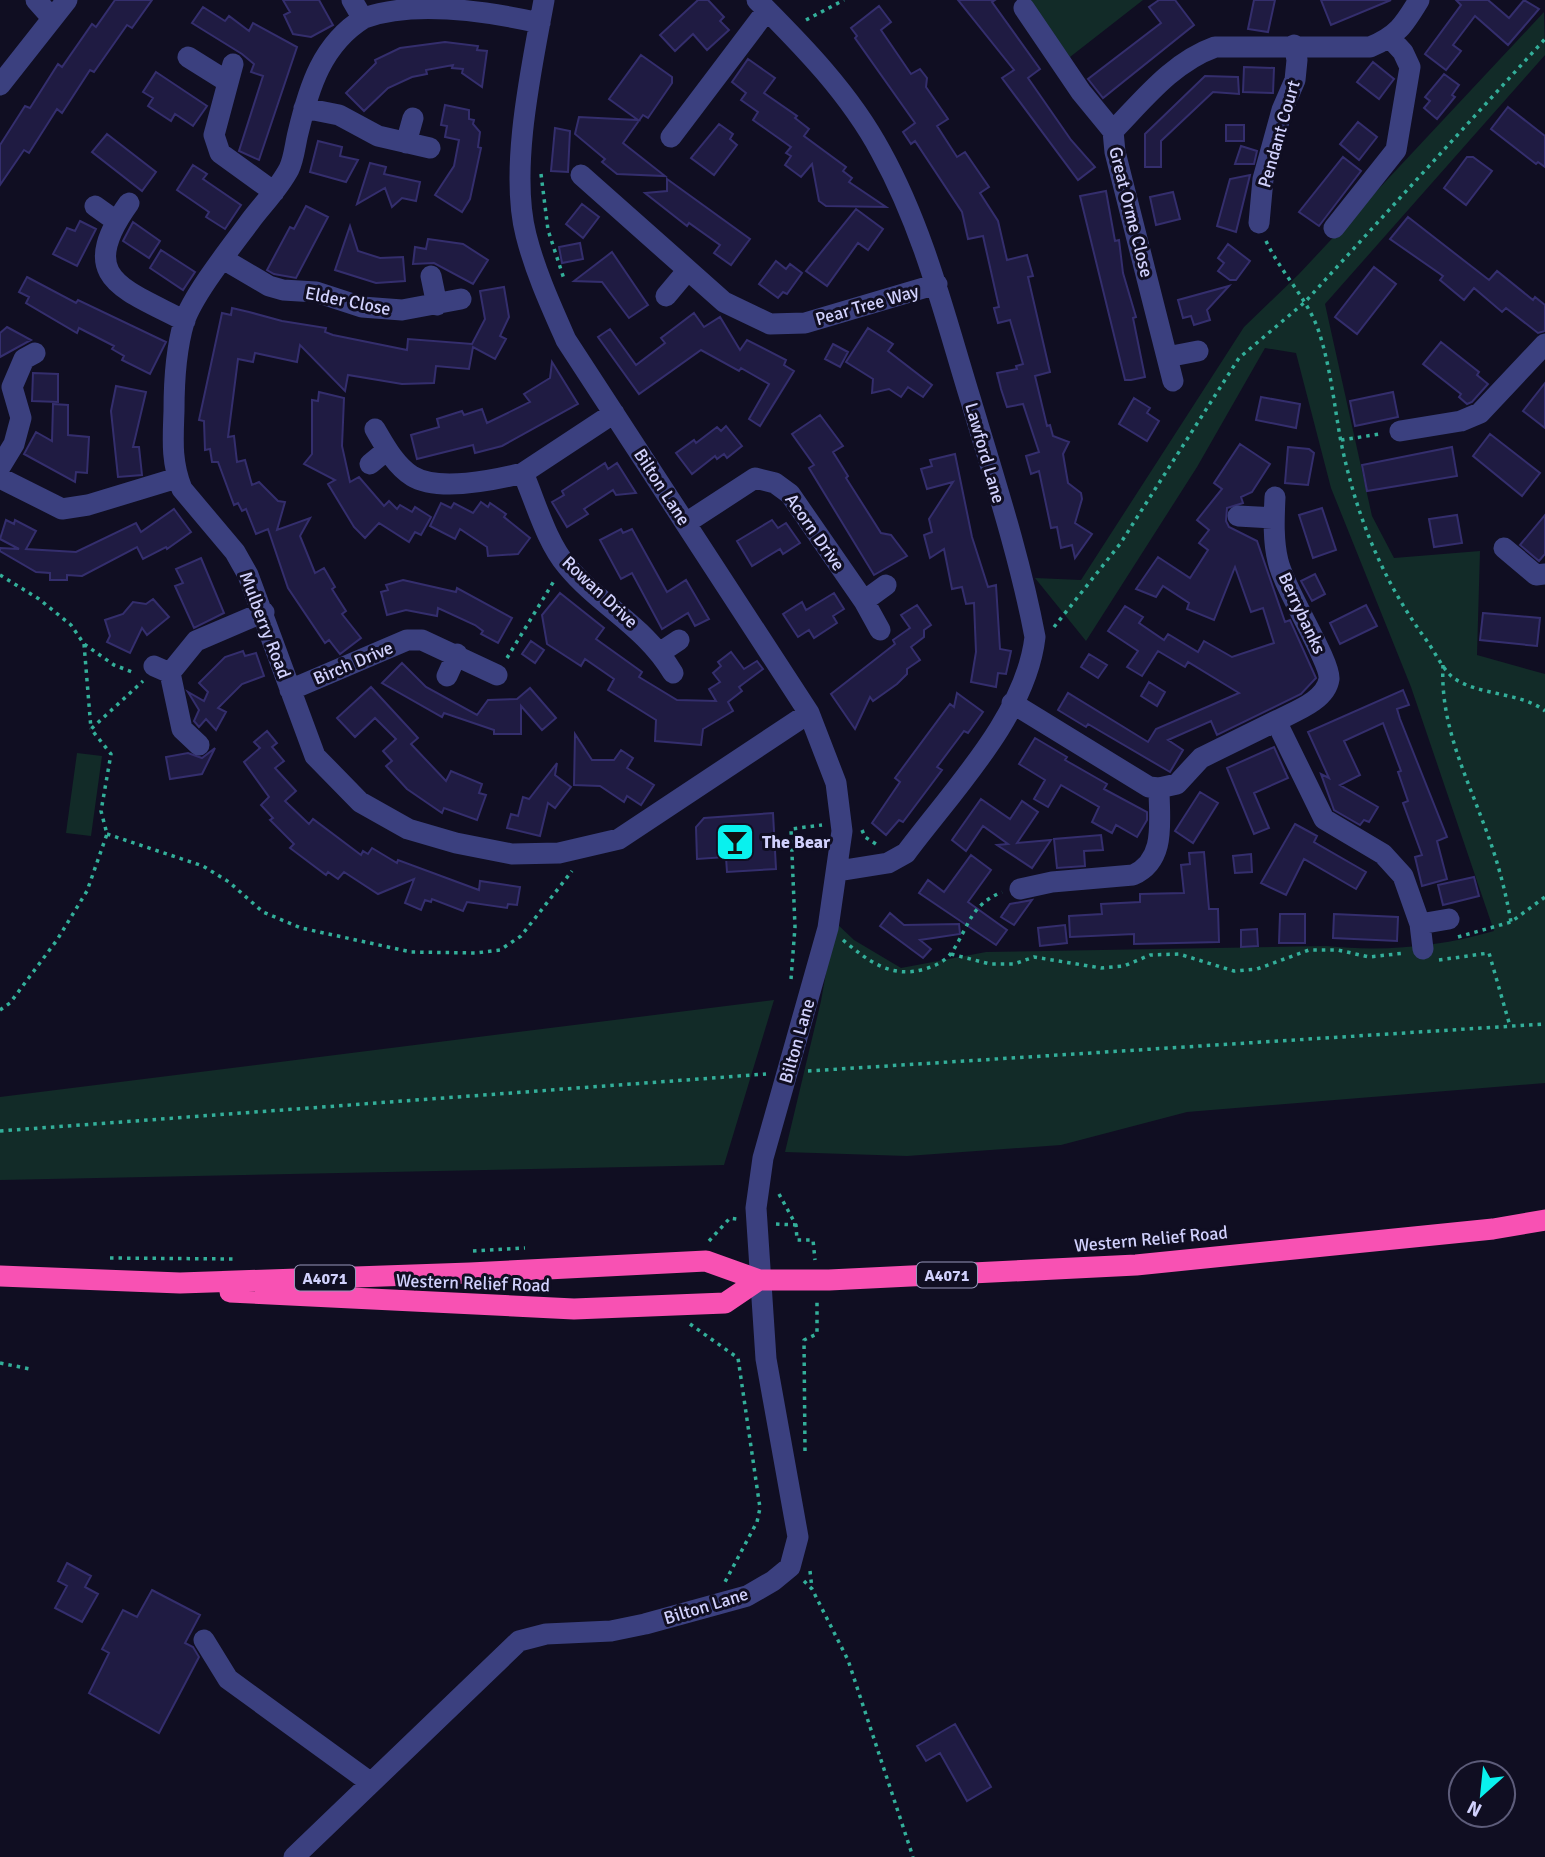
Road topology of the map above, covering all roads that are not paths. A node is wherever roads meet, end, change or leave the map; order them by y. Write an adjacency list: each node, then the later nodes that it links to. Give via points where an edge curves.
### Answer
1 (36, 0): 8 (street)
2 (67, 0): 8 (street)
3 (352, 0): 9 (street)
4 (544, 0): 10 (street, Bilton Lane)
5 (1419, 0): 11 (street)
6 (762, 5): 18 (street); 31 (street, Lawford Lane, via 829,76 880,150)
7 (1024, 8): 17 (street)
8 (52, 19): 14 (street)
9 (363, 19): 10 (street, Mulberry Road, via 421,2); 15 (street, Mulberry Road, via 324,58)
10 (540, 23): 41 (street, Bilton Lane, via 525,108 525,232 566,340)
11 (1391, 39): 12 (street, Great Orme Close, via 1370,47); 27 (street, via 1410,67 1396,150)
12 (1294, 45): 17 (street, Great Orme Close, via 1215,47 1193,54); 26 (street, Pendant Court, via 1295,80 1263,179)
13 (188, 57): 22 (street, via 230,73 214,135 220,153)
14 (0, 85)
15 (304, 108): 19 (street, via 339,115 377,136); 22 (street, Mulberry Road, via 290,167)
16 (413, 118): 19 (street)
17 (1113, 131): 39 (street, Great Orme Close)
18 (671, 137)
19 (406, 143): 20 (street)
20 (430, 149)
21 (581, 175): 29 (street, Pear Tree Way)
22 (274, 192): 28 (street, Mulberry Road)
23 (129, 203): 25 (street)
24 (95, 206): 25 (street)
25 (116, 221): 35 (street, via 102,258 112,276 137,296)
26 (1259, 223)
27 (1334, 228)
28 (223, 259): 34 (street, Elder Close, via 269,286 316,292 362,307 402,310); 35 (street, Mulberry Road)
29 (687, 271): 31 (street, Pear Tree Way, via 723,302 770,324 805,323); 32 (street)
30 (431, 276): 34 (street)
31 (937, 284): 65 (street, Lawford Lane, via 1032,621 1033,653 1026,680)
32 (666, 296)
33 (461, 299): 34 (street, Elder Close)
34 (438, 305)
35 (185, 321): 49 (street, Mulberry Road, via 174,383 172,458)
36 (1545, 344): 43 (street, via 1480,413 1461,421)
37 (1198, 351): 39 (street)
38 (35, 353): 46 (street, via 24,359 12,387 21,418 14,444)
39 (1167, 357): 40 (street, Great Orme Close)
40 (1173, 381)
41 (614, 413): 47 (street); 51 (street, Bilton Lane)
42 (376, 429): 44 (street)
43 (1400, 431)
44 (387, 450): 45 (street); 47 (street, via 412,476 430,483 493,480)
45 (370, 464)
46 (0, 467)
47 (523, 473): 59 (street, Rowan Drive, via 565,564)
48 (0, 478): 49 (street, via 62,509)
49 (177, 478): 56 (street, Mulberry Road, via 235,552)
50 (1238, 516): 67 (street, Berrybanks, via 1274,507 1278,561 1329,678 1325,691)
51 (685, 523): 55 (street, Acorn Drive, via 755,478 775,483 790,494); 66 (street, Bilton Lane)
52 (1504, 548): 53 (street, via 1536,575)
53 (1545, 574)
54 (887, 585): 55 (street)
55 (864, 601): 57 (street, Acorn Drive)
56 (264, 612): 64 (street, Mulberry Road); 68 (street, via 196,641 162,670 182,729)
57 (880, 630)
58 (679, 639): 59 (street)
59 (661, 652): 61 (street, Rowan Drive)
60 (457, 654): 62 (street, Birch Drive); 63 (street); 64 (street, Birch Drive, via 422,639 407,640)
61 (673, 673)
62 (497, 675)
63 (447, 676)
64 (290, 690): 66 (street, Mulberry Road, via 315,756 360,802 408,830 512,854 559,853 619,839)
65 (1012, 703): 69 (street, via 1149,787); 70 (street, Lawford Lane, via 995,735 906,853 888,863)
66 (809, 713): 70 (street, Bilton Lane, via 851,825)
67 (1276, 722): 69 (street, Berrybanks, via 1201,758 1177,784); 72 (street, via 1324,819 1396,866)
68 (199, 745)
69 (1159, 788): 71 (street, via 1159,841 1145,870)
70 (838, 871): 77 (street, Bilton Lane, via 808,1005 763,1157 755,1223)
71 (1011, 891)
72 (1420, 924): 73 (street); 74 (street)
73 (1452, 928)
74 (1423, 949)
75 (1545, 1220): 77 (highway, Western Relief Road / A4071, via 1136,1265)
76 (0, 1276): 78 (highway, Western Relief Road / A4071)
77 (759, 1280): 78 (highway, Western Relief Road / A4071, via 706,1261); 78 (highway, Western Relief Road / A4071, via 725,1303 574,1309 245,1295); 80 (street, Bilton Lane, via 766,1359 800,1565 747,1596 611,1631 519,1640)
78 (180, 1283)
79 (204, 1640): 80 (street, via 228,1679)
80 (371, 1783): 81 (street, Bilton Lane)
81 (294, 1857)

